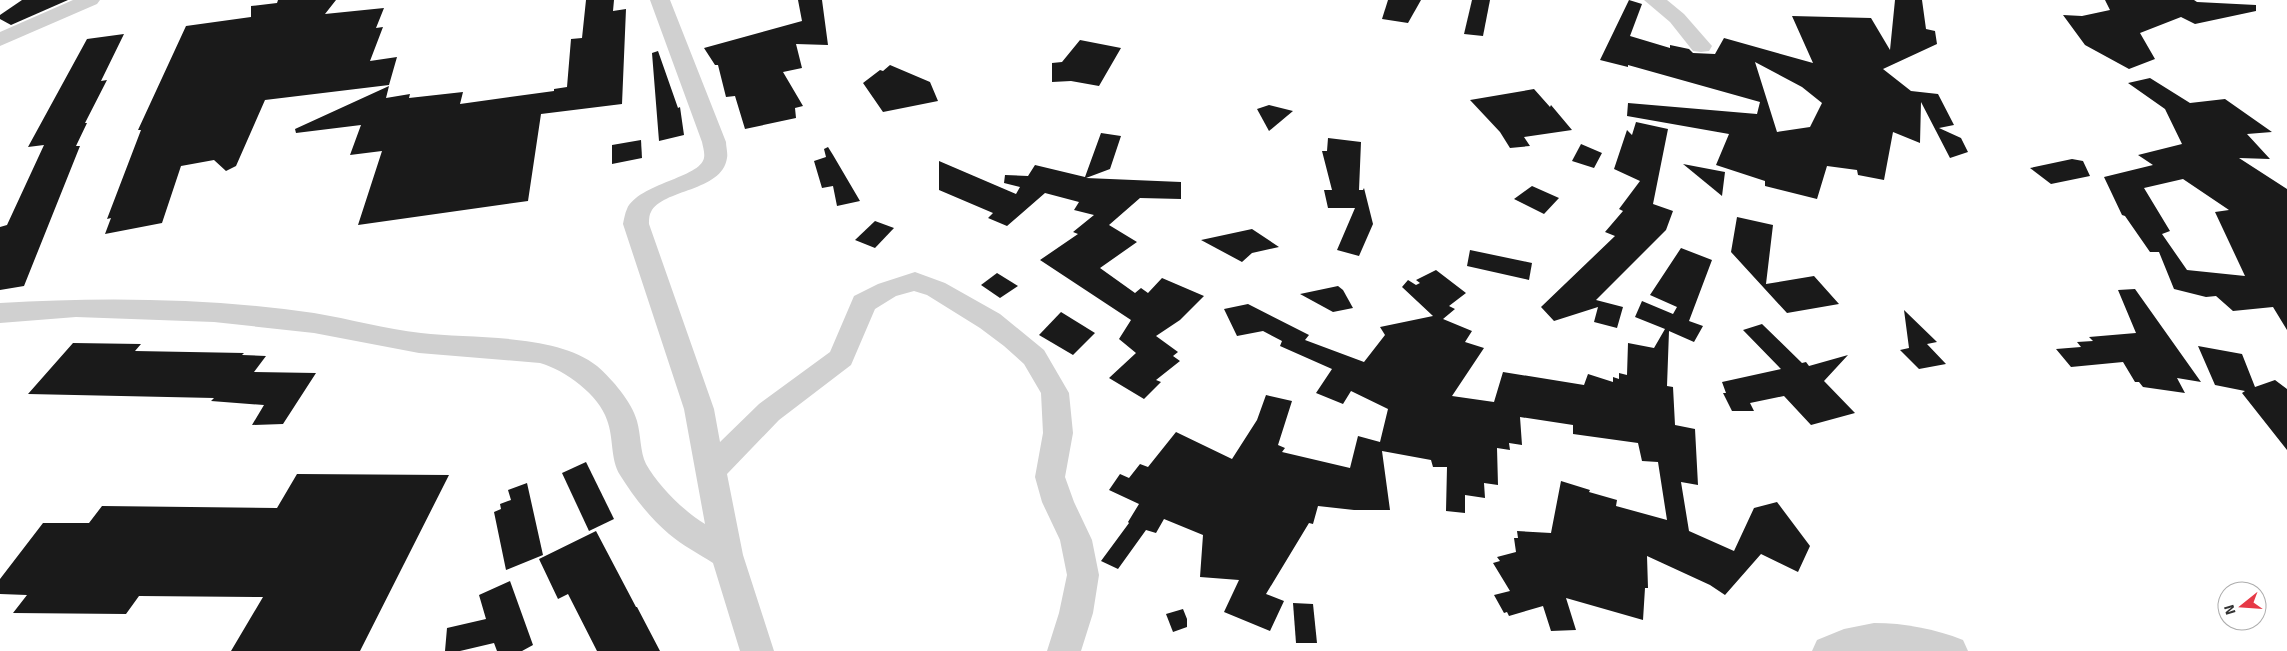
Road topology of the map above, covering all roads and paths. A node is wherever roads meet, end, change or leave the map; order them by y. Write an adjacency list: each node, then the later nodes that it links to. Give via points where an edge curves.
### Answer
1 (90, 0): 4 (street)
2 (660, 0): 7 (street, via 714,142 716,155 713,165 704,174 646,201 636,212 636,224 699,409)
3 (1654, 0): 5 (street, via 1678,18)
4 (0, 40)
5 (1702, 46)
6 (0, 313): 8 (street, via 76,308 214,312 314,323 419,343 540,353 566,360 587,374 610,399 622,419 632,467 650,493 680,525)
7 (711, 471): 8 (street); 10 (street, via 769,412 841,358 864,303 887,290 915,281 936,289 1014,339 1034,357 1055,393 1058,433 1050,477 1076,540 1083,575)
8 (727, 555): 9 (street)
9 (756, 651)
10 (1064, 651)
11 (1829, 651): 12 (street, via 1873,637 1910,639)
12 (1950, 651)

